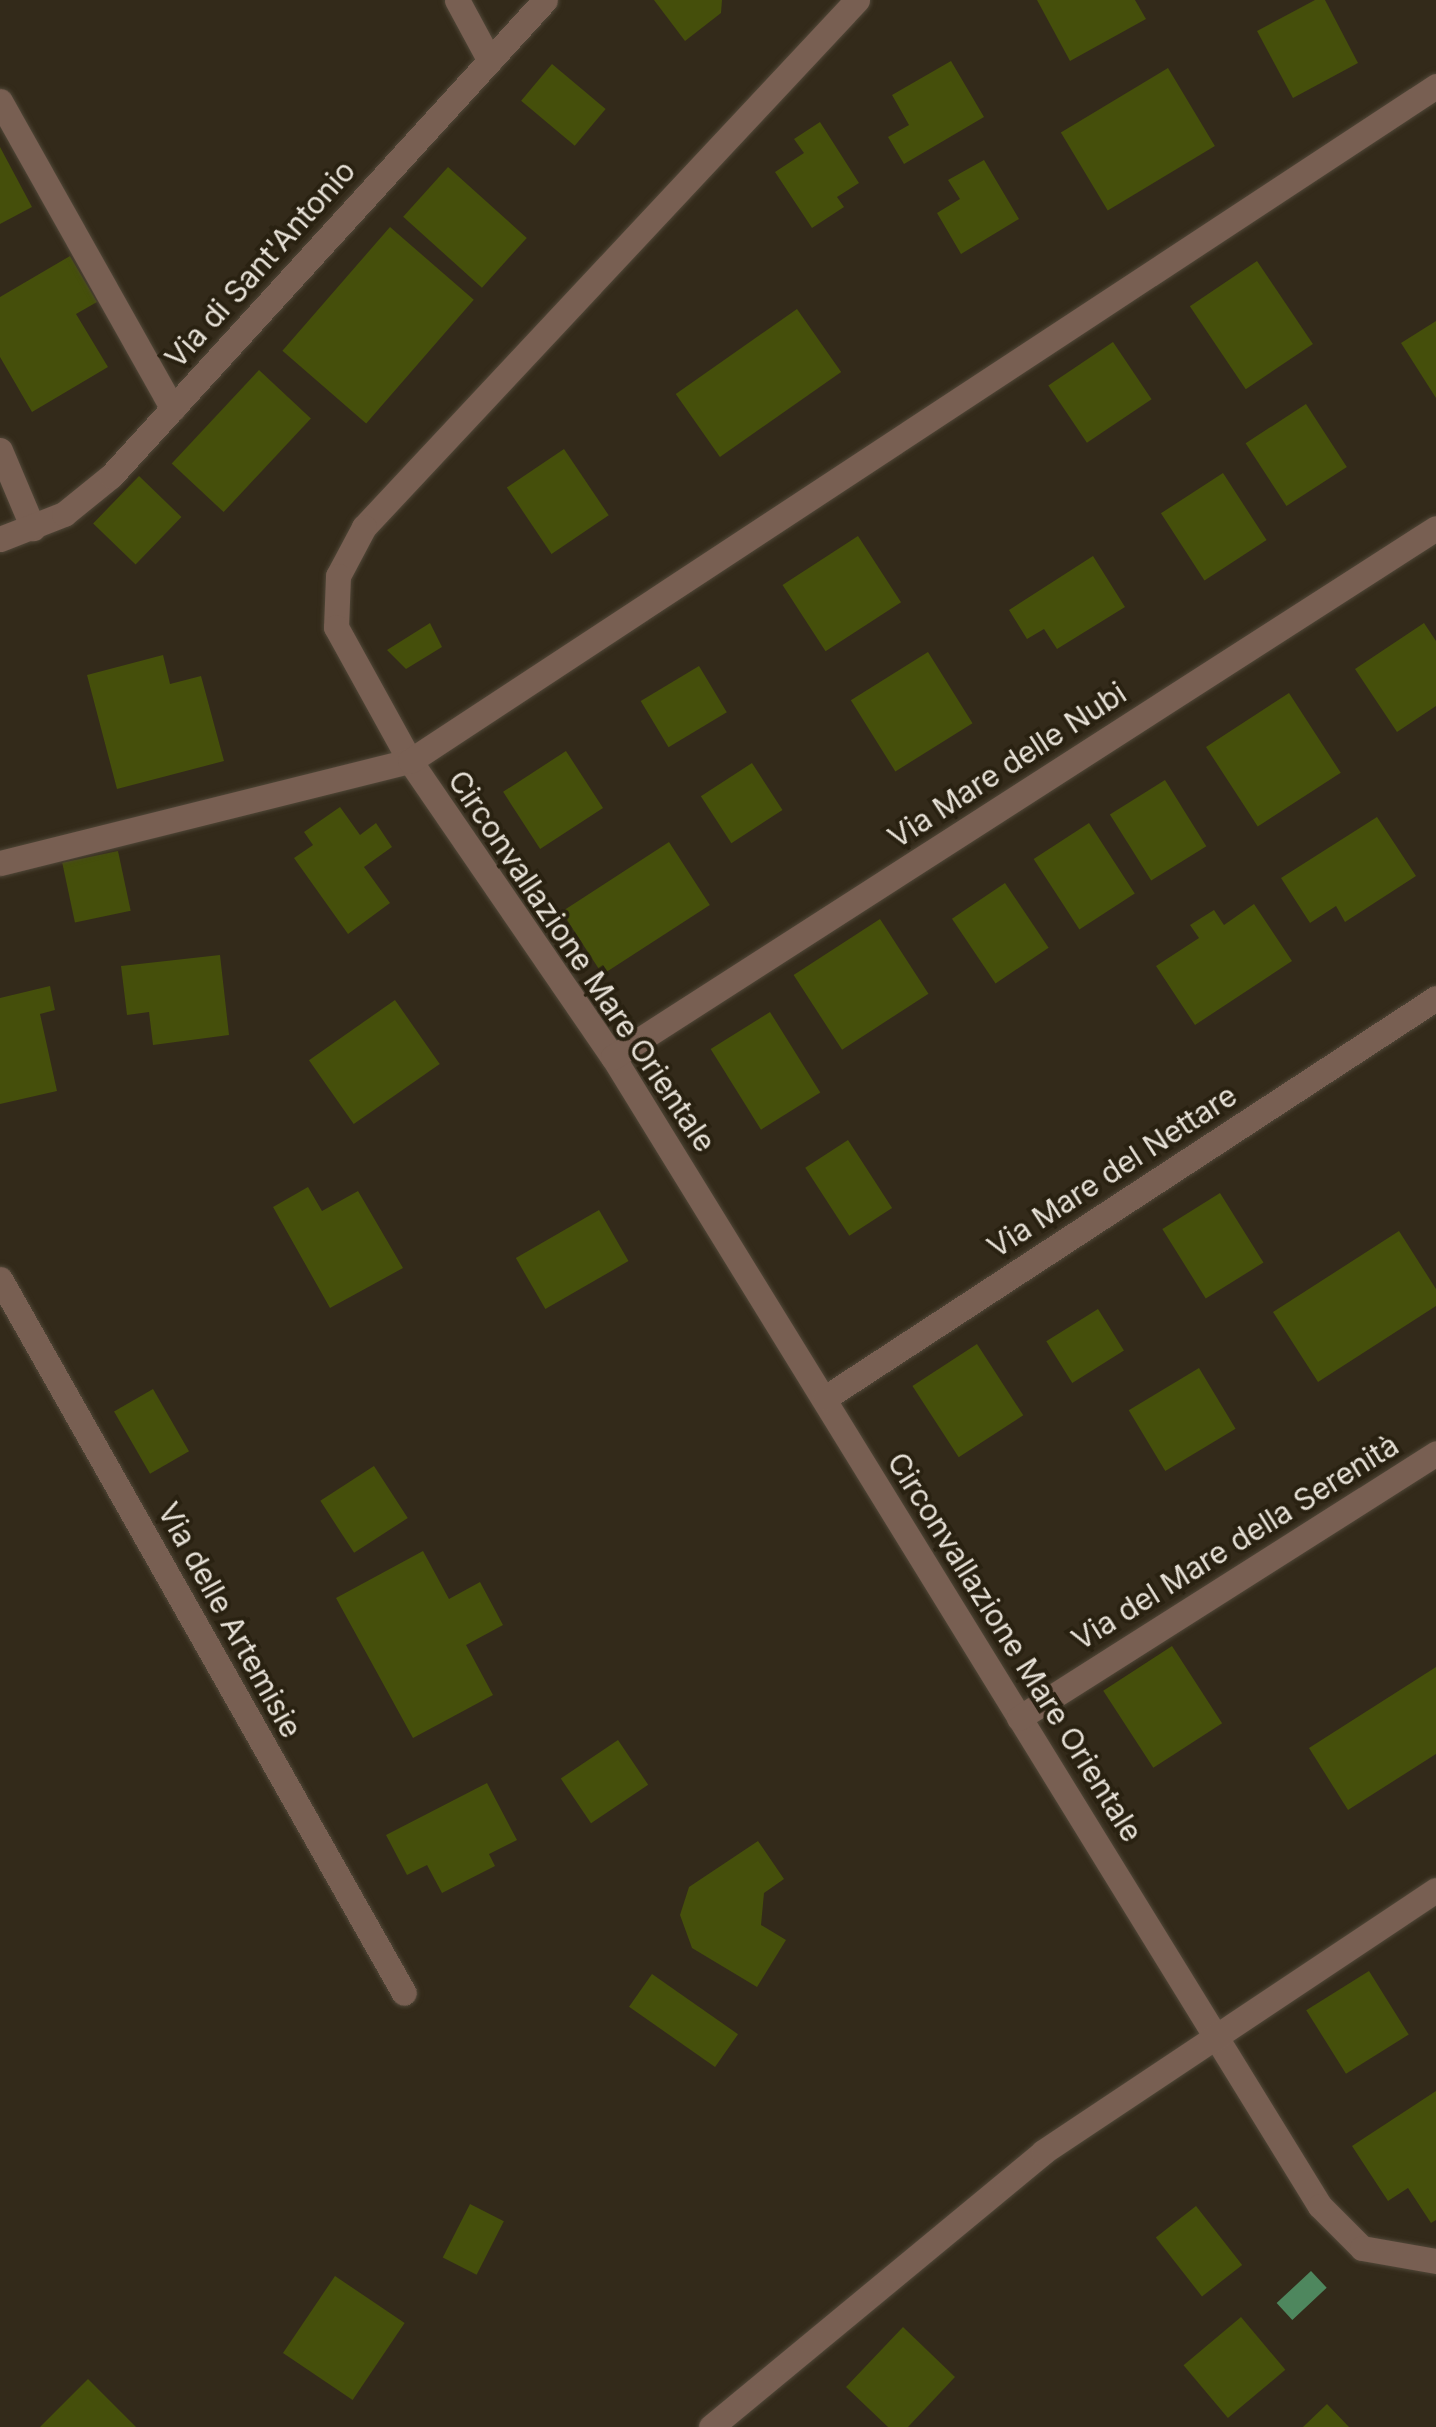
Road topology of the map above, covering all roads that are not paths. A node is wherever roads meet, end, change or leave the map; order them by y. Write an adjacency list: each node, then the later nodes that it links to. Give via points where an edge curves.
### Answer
1 (457, 0): 4 (street)
2 (545, 0): 4 (street, Via di Sant'Antonio)
3 (857, 0): 12 (street, Circonvallazione Mare Orientale, via 349,547 335,590 338,637)
4 (490, 60): 7 (street, Via di Sant'Antonio)
5 (1436, 86): 12 (street)
6 (0, 101): 7 (street)
7 (173, 410): 9 (street, Via di Sant'Antonio, via 91,495)
8 (0, 450): 9 (street)
9 (33, 528): 11 (street, Via di Sant'Antonio)
10 (1436, 528): 15 (street, Via Mare delle Nubi)
11 (0, 539)
12 (410, 761): 13 (street); 15 (street, Circonvallazione Mare Orientale)
13 (0, 864)
14 (1436, 998): 17 (street, Via Mare del Nettare)
15 (613, 1056): 17 (street, Circonvallazione Mare Orientale)
16 (0, 1278): 21 (street, Via delle Artemisie)
17 (824, 1398): 19 (street, Circonvallazione Mare Orientale)
18 (1436, 1453): 19 (street, Via del Mare della Serenità)
19 (1019, 1718): 22 (street, Circonvallazione Mare Orientale)
20 (1436, 1890): 22 (street)
21 (404, 1993)
22 (1216, 2033): 23 (street, Circonvallazione Mare Orientale, via 1340,2233 1392,2260); 24 (street, via 941,2231)
23 (1436, 2262)
24 (711, 2427)

